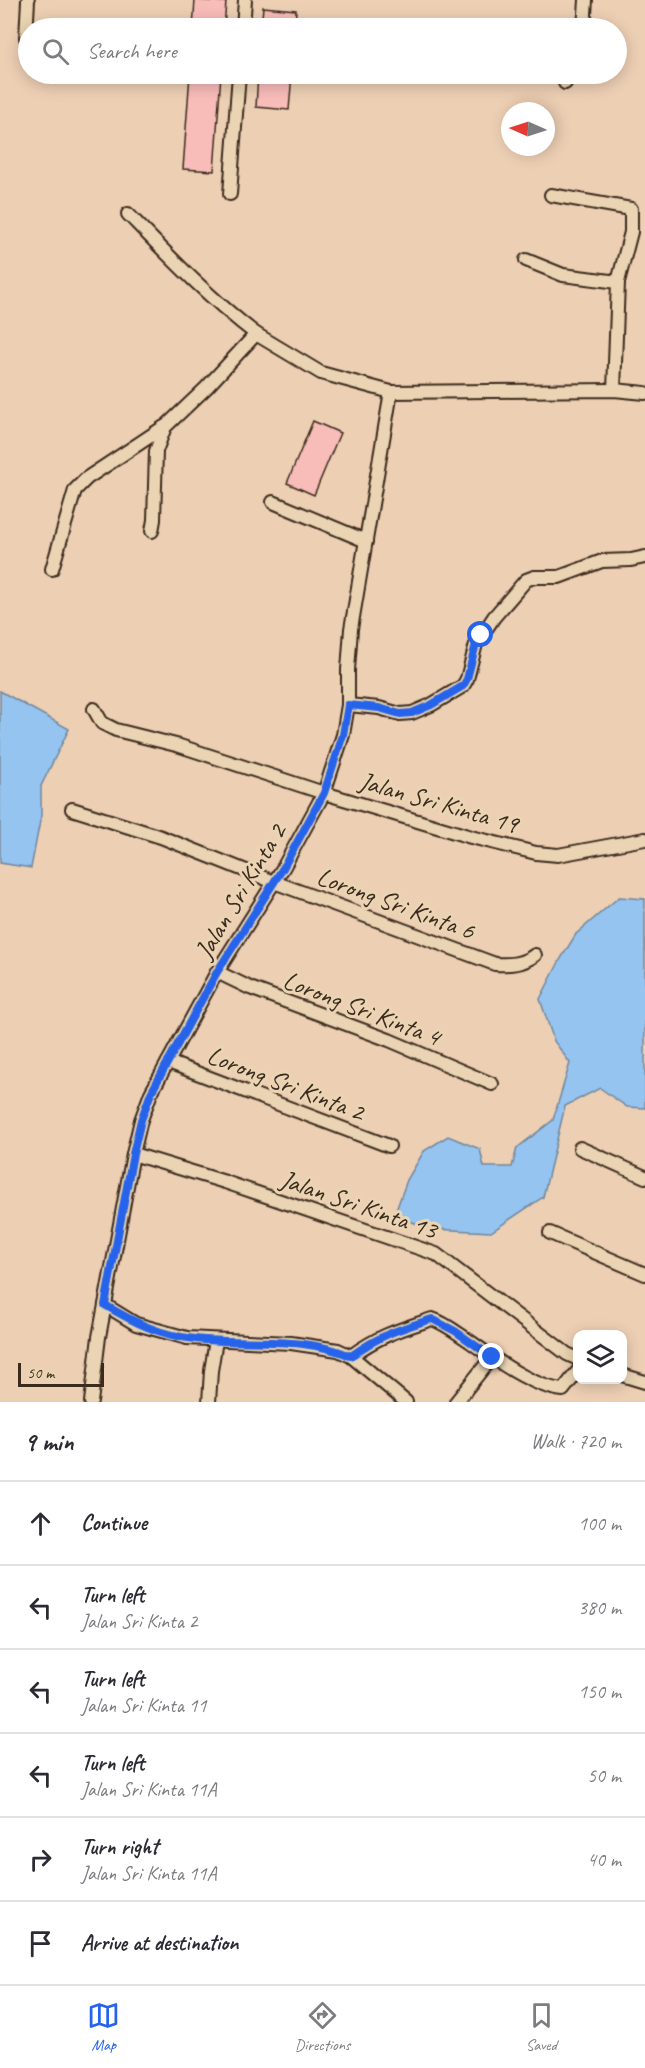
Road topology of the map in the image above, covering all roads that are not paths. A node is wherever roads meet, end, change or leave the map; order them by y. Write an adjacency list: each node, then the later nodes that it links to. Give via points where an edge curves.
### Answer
1 (28, 0): 4 (street)
2 (245, 0): 5 (street)
3 (586, 0): 6 (street)
4 (27, 18)
5 (244, 18)
6 (585, 18)
7 (238, 84): 8 (street)
8 (230, 194)
9 (550, 195): 10 (street)
10 (631, 209): 11 (street); 14 (street, via 631,232)
11 (645, 209)
12 (128, 214): 15 (street, via 222,308)
13 (526, 260): 14 (street, via 563,275)
14 (618, 282): 16 (street)
15 (256, 334): 17 (street, via 321,373); 19 (street)
16 (614, 390): 17 (street); 18 (street)
17 (390, 392): 22 (street, Jalan Sri Kinta 2)
18 (645, 393)
19 (165, 427): 21 (street, via 156,451); 24 (street, via 75,490)
20 (273, 502): 22 (street)
21 (152, 531)
22 (366, 541): 25 (street, Jalan Sri Kinta 2, via 351,629)
23 (645, 557): 25 (street, via 602,561 559,577 526,580 476,644 463,686 431,705 400,714)
24 (52, 569)
25 (348, 705): 27 (street, Jalan Sri Kinta 2, via 343,735)
26 (94, 709): 27 (street, Jalan Sri Kinta 19, via 102,723 116,730 180,746)
27 (324, 793): 29 (street, Jalan Sri Kinta 19, via 536,853 558,855); 30 (street, Jalan Sri Kinta 2)
28 (72, 810): 30 (street, Lorong Sri Kinta 6, via 161,837)
29 (645, 839)
30 (274, 882): 31 (street, Lorong Sri Kinta 6, via 495,964 510,965); 32 (street, Jalan Sri Kinta 2)
31 (536, 955)
32 (217, 972): 33 (street, Jalan Sri Kinta 2); 34 (street, Lorong Sri Kinta 4)
33 (168, 1062): 35 (street, Lorong Sri Kinta 2); 37 (street, Jalan Sri Kinta 2, via 151,1093)
34 (492, 1084)
35 (389, 1146)
36 (580, 1148): 38 (street)
37 (133, 1154): 41 (street, Jalan Sri Kinta 2); 45 (street, Jalan Sri Kinta 13, via 436,1254)
38 (645, 1177)
39 (550, 1233): 40 (street)
40 (645, 1274)
41 (105, 1305): 42 (street, via 136,1324 187,1338); 49 (street, Jalan Sri Kinta 2)
42 (216, 1340): 43 (street, via 291,1342); 50 (street)
43 (351, 1356): 44 (street, via 372,1340 432,1319); 51 (street)
44 (492, 1357): 46 (street, via 555,1389 563,1390); 52 (street)
45 (573, 1357)
46 (573, 1377)
47 (627, 1377): 48 (street)
48 (645, 1382)
49 (91, 1402)
50 (208, 1402)
51 (406, 1402)
52 (456, 1402)

